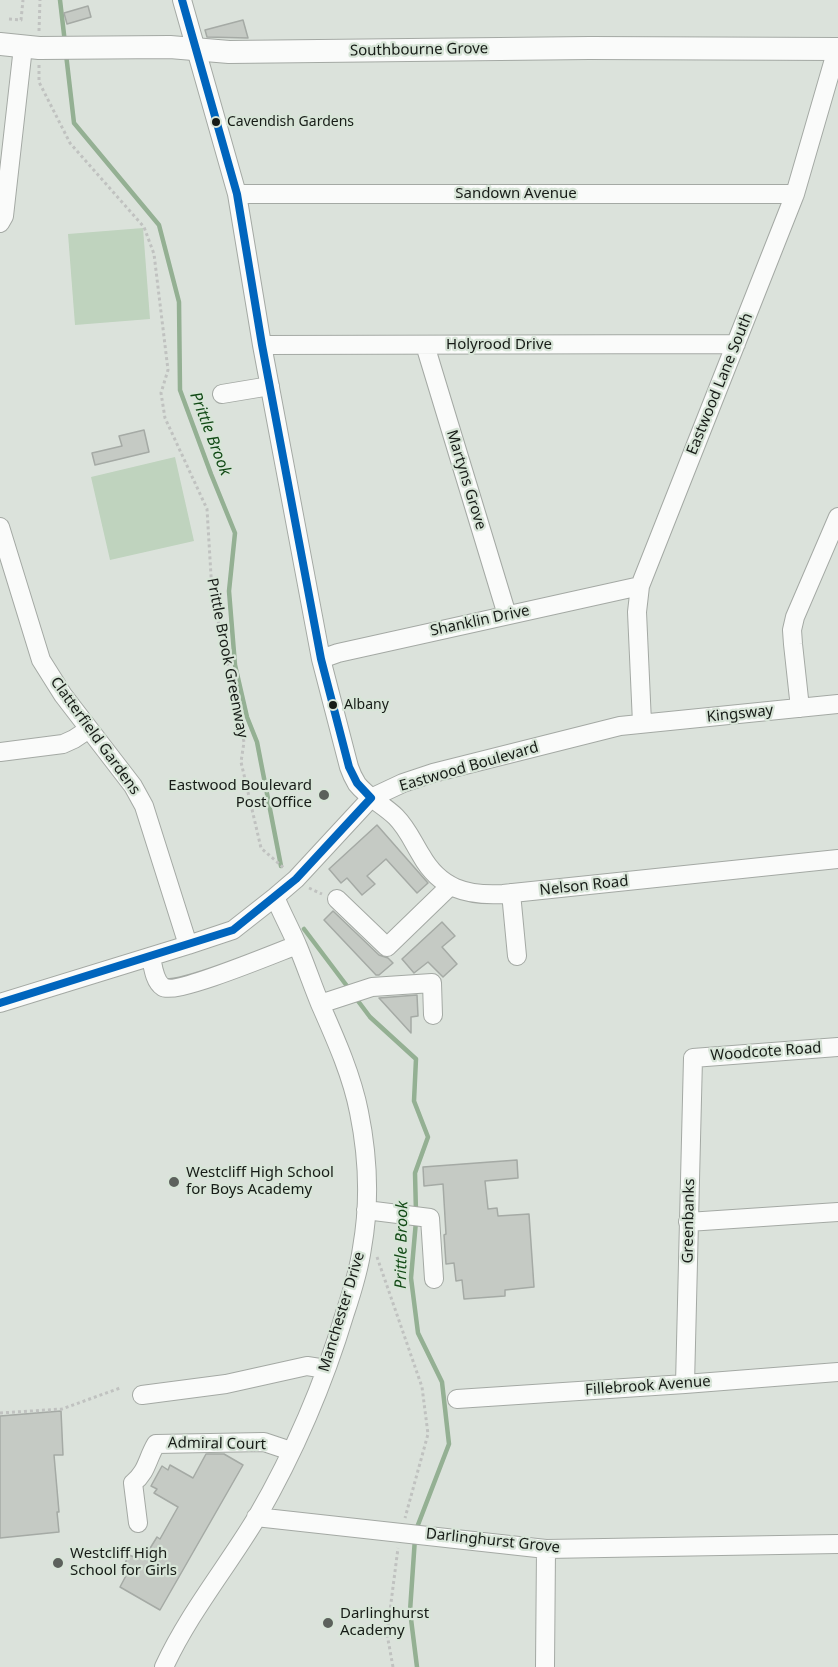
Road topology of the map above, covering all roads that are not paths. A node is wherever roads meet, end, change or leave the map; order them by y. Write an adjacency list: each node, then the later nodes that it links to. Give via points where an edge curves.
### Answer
1 (182, 0): 5 (street)
2 (0, 44): 3 (main road, Southbourne Grove)
3 (37, 47): 5 (main road, Southbourne Grove); 8 (street)
4 (837, 49): 5 (main road, Southbourne Grove); 7 (street, Eastwood Lane South)
5 (196, 50): 6 (street)
6 (237, 194): 7 (street, Sandown Avenue); 10 (street)
7 (795, 194): 9 (street, Eastwood Lane South)
8 (0, 223)
9 (736, 344): 11 (street, Holyrood Drive); 16 (street, Eastwood Lane South)
10 (262, 345): 11 (street, Holyrood Drive); 12 (street)
11 (425, 345): 17 (street, Martyns Grove)
12 (270, 386): 13 (street); 18 (street)
13 (222, 394)
14 (838, 517): 20 (street, via 792,630)
15 (0, 527): 22 (street, Clatterfield Gardens, via 41,660)
16 (640, 586): 17 (street, Shanklin Drive); 21 (street, Eastwood Lane South, via 637,612)
17 (507, 615): 18 (street, Shanklin Drive)
18 (321, 659): 24 (street, via 349,768)
19 (838, 704): 20 (street, Kingsway)
20 (800, 708): 21 (street, Kingsway)
21 (642, 723): 24 (street, Eastwood Boulevard, via 433,773)
22 (89, 729): 23 (street, via 63,744); 30 (street, Clatterfield Gardens, via 144,806)
23 (0, 752)
24 (371, 798): 26 (street, Nelson Road, via 396,816 429,867); 28 (street, Eastwood Boulevard)
25 (838, 859): 27 (street, Nelson Road)
26 (450, 886): 27 (street, Nelson Road, via 473,894); 29 (street, via 387,947)
27 (511, 893): 32 (street)
28 (275, 897): 30 (street, Eastwood Boulevard, via 233,930); 31 (street, Manchester Drive)
29 (337, 898)
30 (188, 945): 33 (street, Eastwood Boulevard)
31 (297, 945): 33 (street, via 204,980 167,989 156,978); 35 (street, Manchester Drive)
32 (517, 956)
33 (151, 957): 34 (street, Eastwood Boulevard)
34 (0, 1003)
35 (320, 1004): 36 (street, via 365,989 432,983); 39 (street, Manchester Drive, via 359,1111 366,1160)
36 (433, 1015)
37 (838, 1047): 38 (street, Woodcote Road)
38 (693, 1058): 41 (street, Greenbanks)
39 (366, 1210): 42 (street, via 430,1218); 43 (street, Manchester Drive, via 354,1285)
40 (838, 1212): 41 (street)
41 (688, 1222): 45 (street, Greenbanks)
42 (435, 1279)
43 (326, 1369): 46 (street, via 307,1366 226,1384); 48 (street, Manchester Drive)
44 (838, 1372): 45 (street, Fillebrook Avenue)
45 (685, 1384): 47 (street, Fillebrook Avenue)
46 (142, 1395)
47 (457, 1399)
48 (291, 1451): 49 (street, Manchester Drive); 50 (street, Admiral Court, via 264,1442 156,1444 142,1475 133,1484)
49 (256, 1517): 52 (street, Darlinghurst Grove); 53 (street, Manchester Drive, via 175,1643)
50 (138, 1523)
51 (838, 1544): 52 (street, Darlinghurst Grove)
52 (546, 1549): 54 (street)
53 (165, 1667)
54 (545, 1667)

